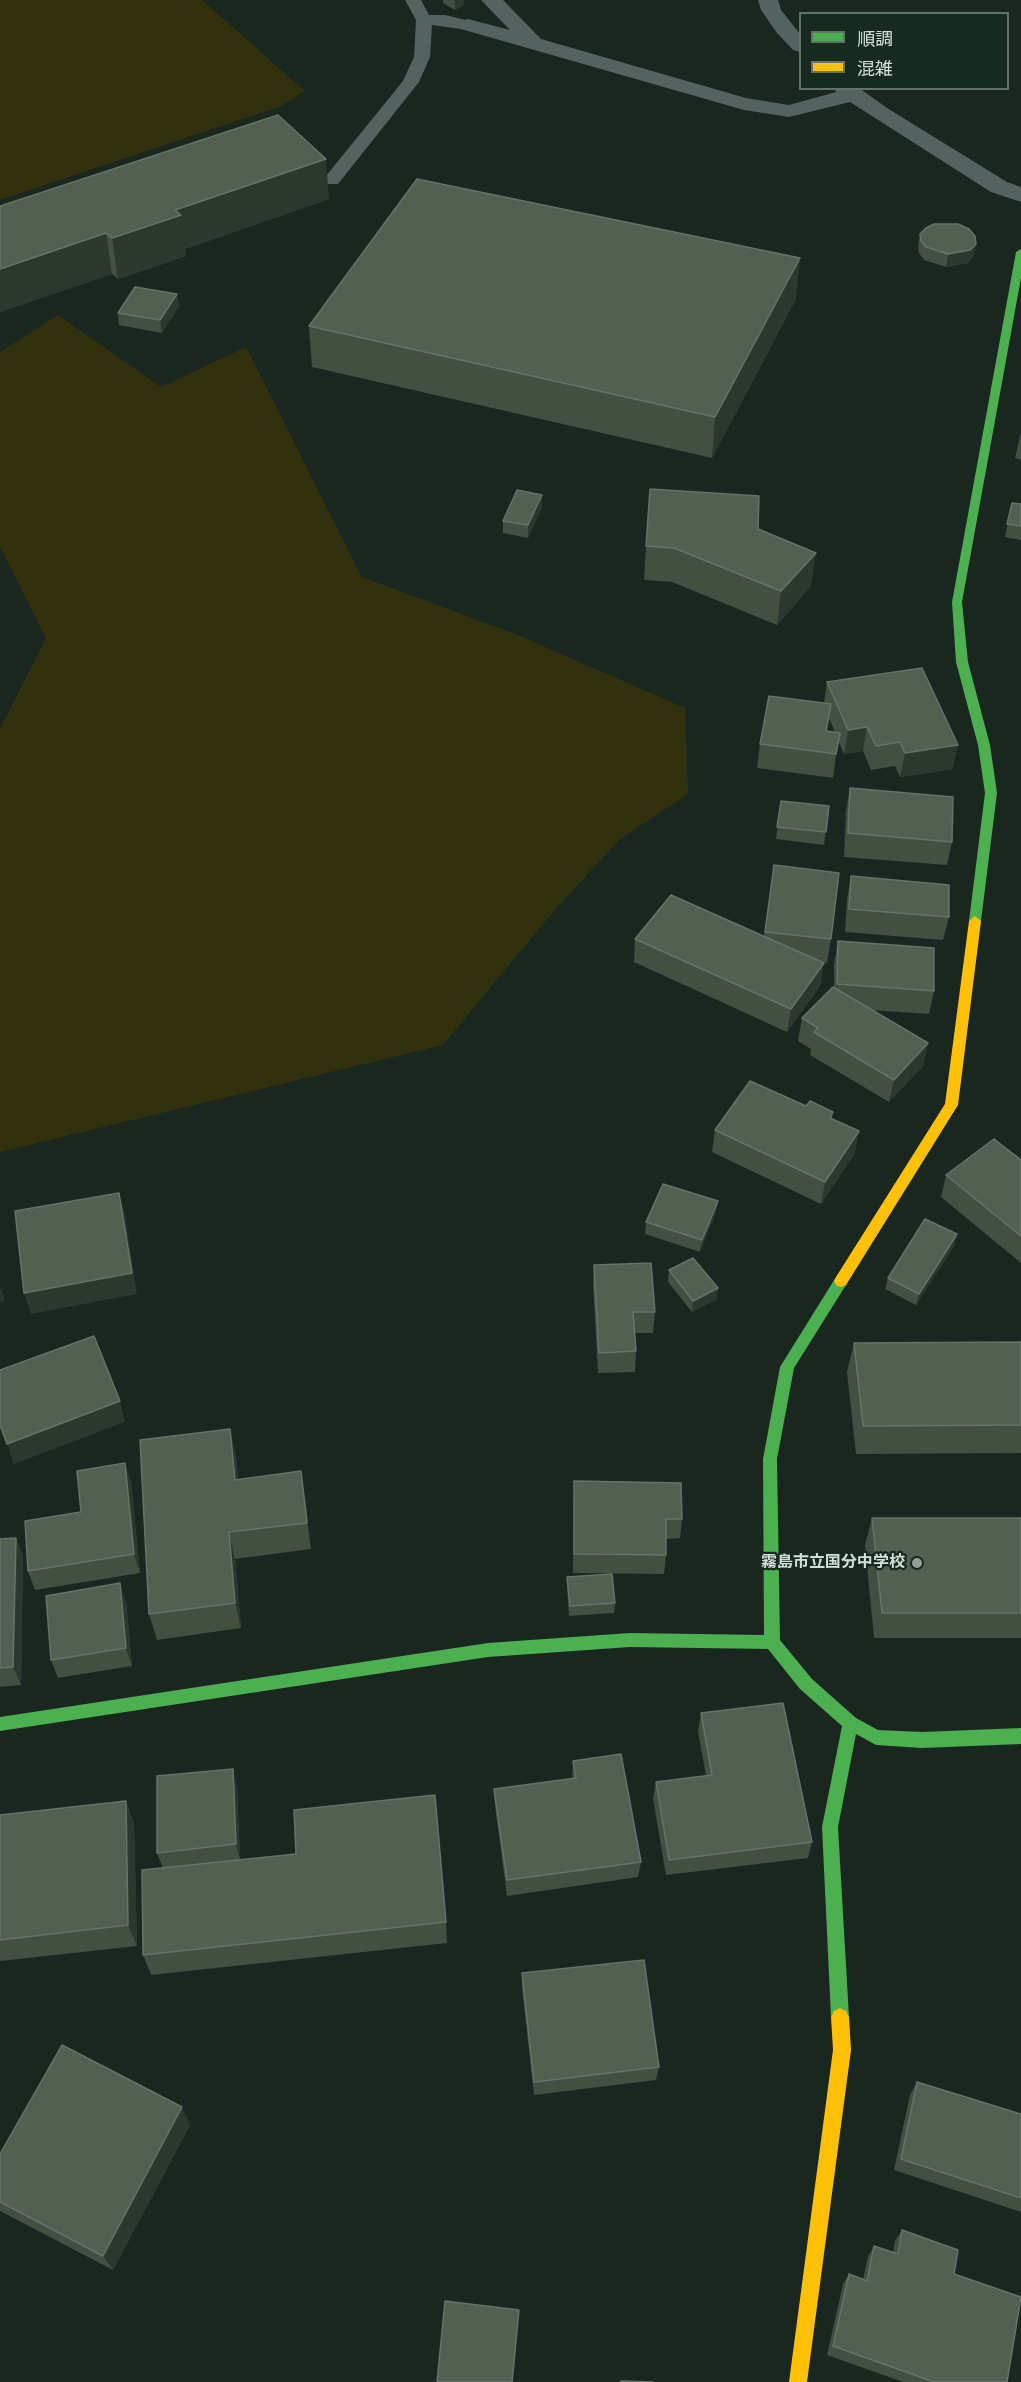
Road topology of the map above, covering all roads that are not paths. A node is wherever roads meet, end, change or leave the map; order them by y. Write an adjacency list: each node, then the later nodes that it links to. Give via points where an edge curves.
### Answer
1 (413, 0): 4 (lane)
2 (491, 0): 6 (street)
3 (768, 0): 7 (street, via 784,29)
4 (424, 20): 5 (lane); 9 (lane, via 422,57 411,82)
5 (468, 25): 6 (street)
6 (533, 43): 8 (street, via 744,104 789,111)
7 (799, 44)
8 (848, 92): 10 (street, via 999,187)
9 (332, 180)
10 (1021, 195)
11 (1021, 252): 12 (street)
12 (1016, 307): 13 (street, via 957,602 962,662 984,745 991,793 951,1105 788,1367 770,1459)
13 (772, 1642): 14 (street, via 806,1684); 15 (street, via 630,1640 488,1650)
14 (850, 1723): 16 (street, via 876,1737 922,1740); 17 (street, via 830,1827 842,2050)
15 (0, 1724)
16 (1021, 1736)
17 (798, 2382)

